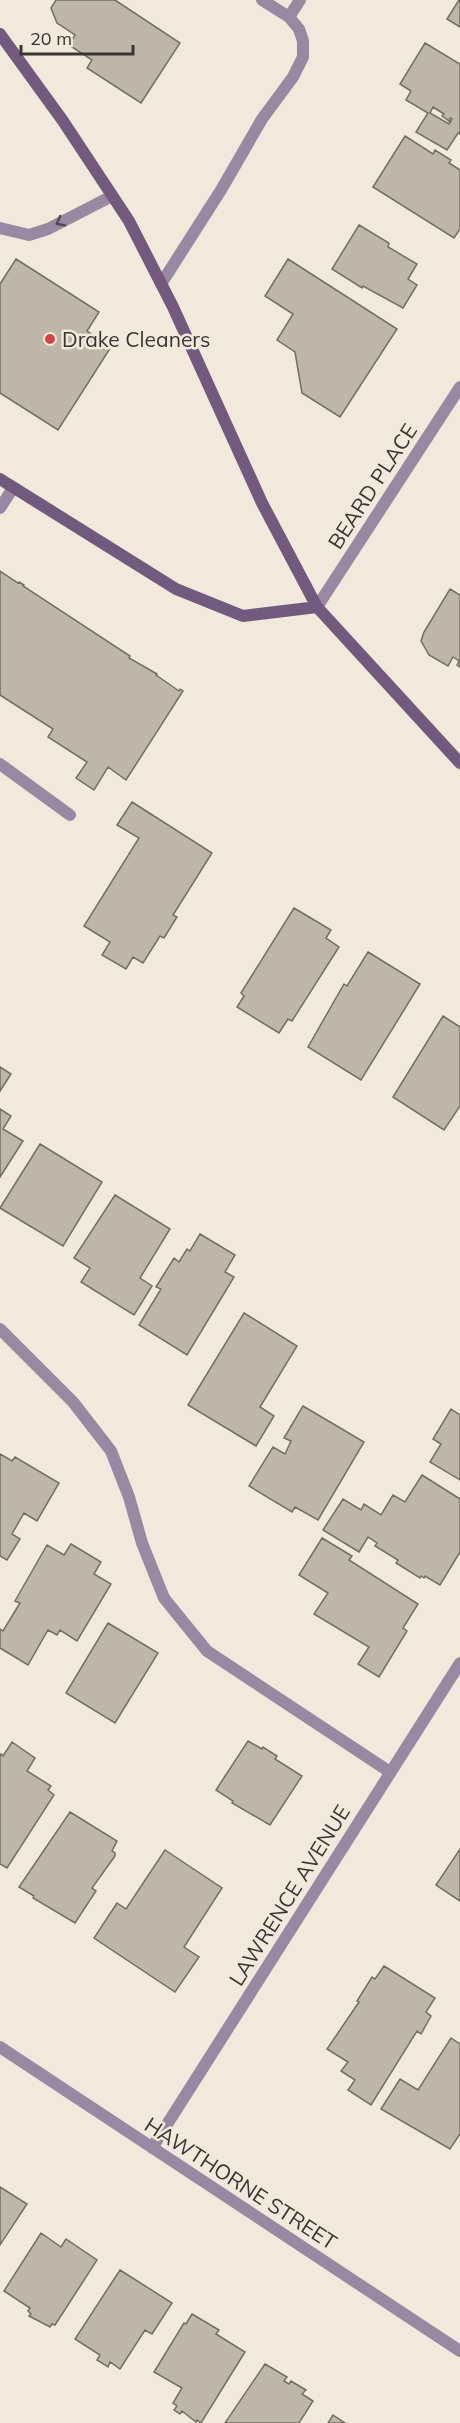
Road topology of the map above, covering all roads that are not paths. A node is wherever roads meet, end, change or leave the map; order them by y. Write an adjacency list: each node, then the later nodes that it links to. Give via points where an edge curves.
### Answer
1 (262, 0): 3 (street)
2 (300, 0): 3 (street)
3 (289, 16): 7 (street, via 299,29 303,57)
4 (0, 34): 5 (street)
5 (112, 196): 6 (street, one-way to 6, via 28,235); 7 (street)
6 (0, 228)
7 (161, 284): 12 (street, via 262,503)
8 (460, 387): 12 (street, BEARD PLACE)
9 (0, 479): 10 (street)
10 (13, 488): 11 (street); 12 (street, via 176,589 243,616)
11 (0, 508)
12 (316, 607): 13 (street)
13 (460, 763)
14 (0, 764): 15 (street)
15 (70, 815)
16 (0, 1329): 18 (street, via 73,1402 111,1451 164,1598 207,1651)
17 (460, 1663): 18 (street, LAWRENCE AVENUE)
18 (390, 1772): 20 (street, LAWRENCE AVENUE)
19 (0, 2047): 20 (street, HAWTHORNE STREET)
20 (152, 2148): 21 (street, HAWTHORNE STREET)
21 (460, 2351)

